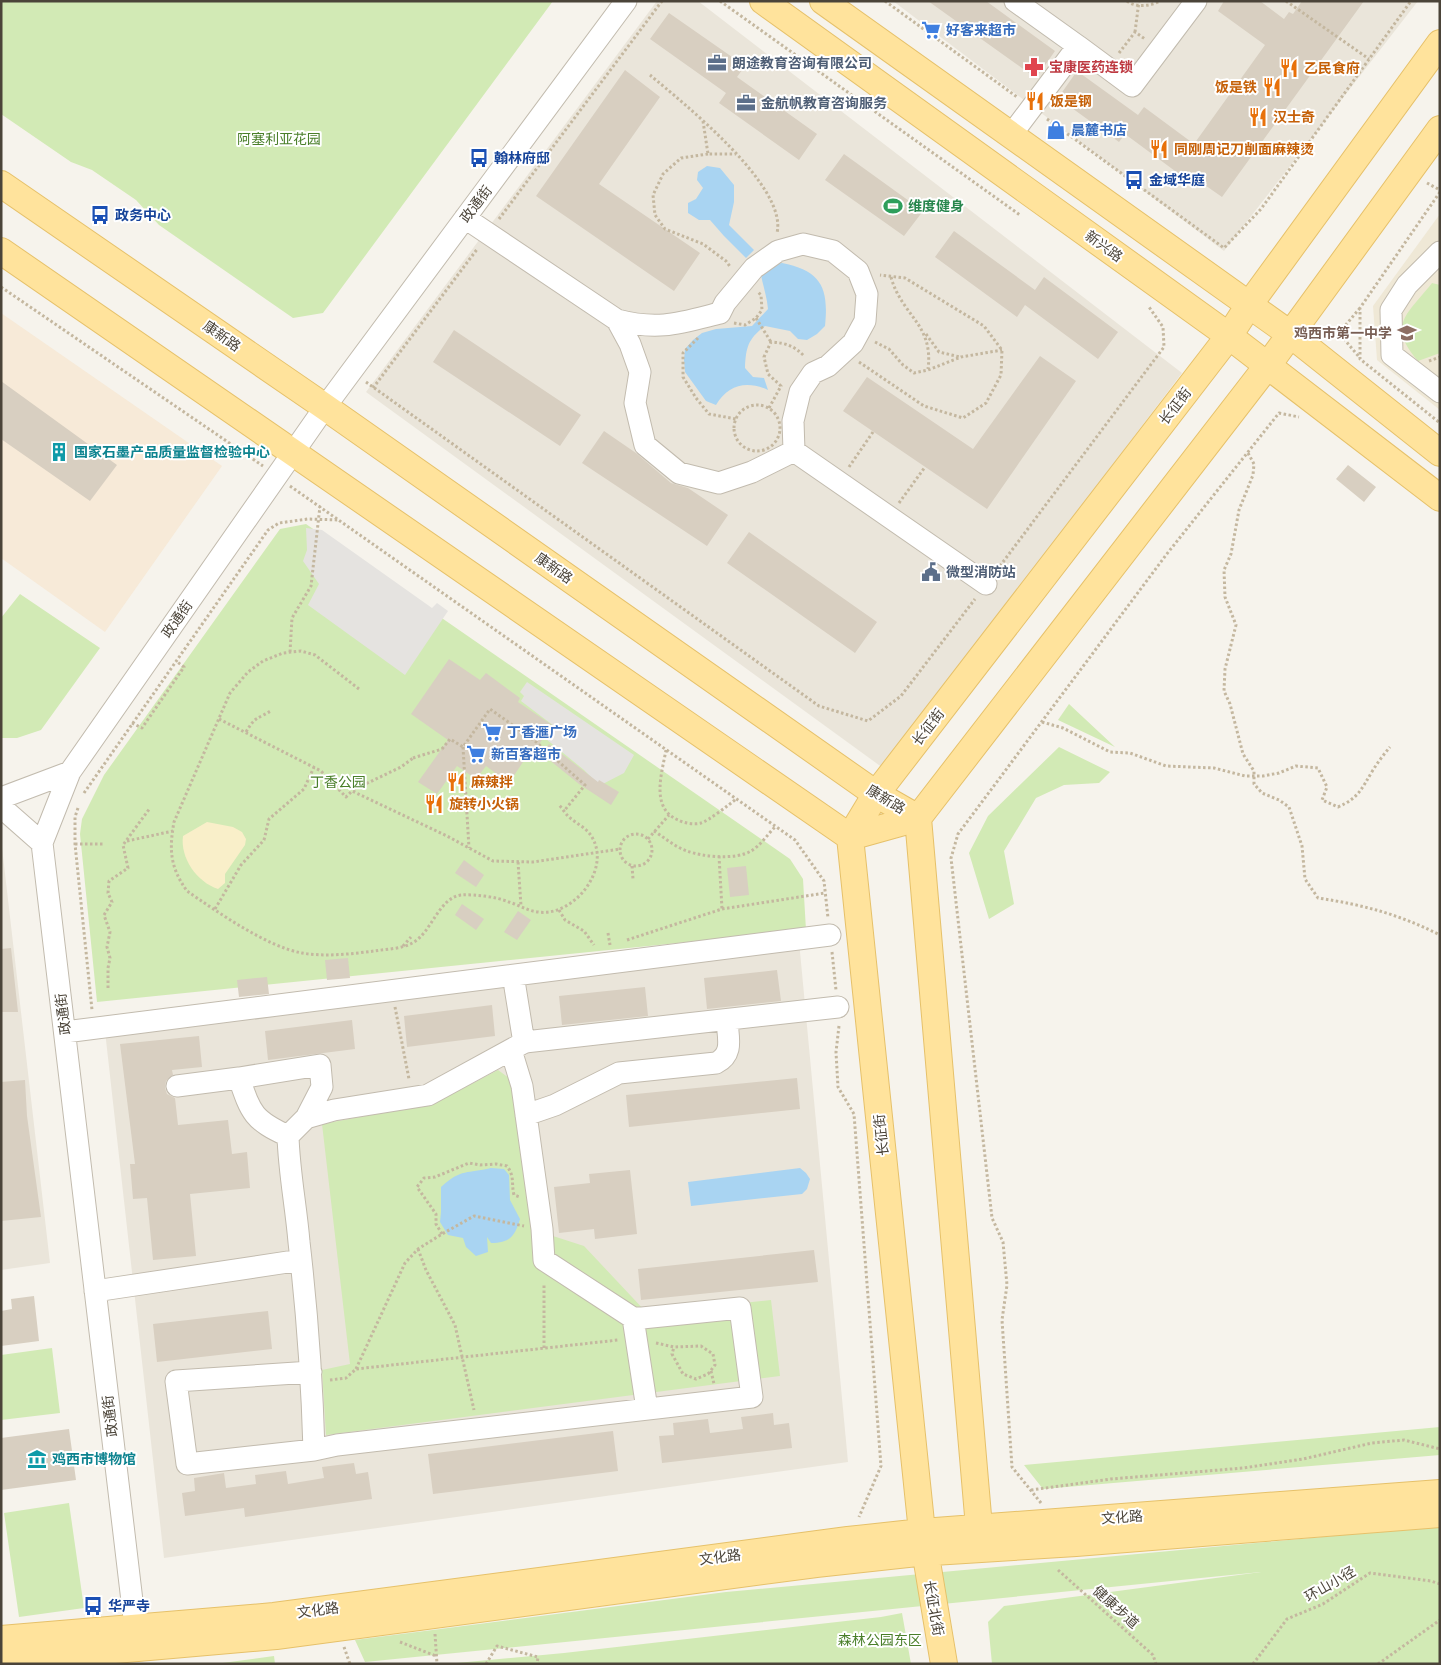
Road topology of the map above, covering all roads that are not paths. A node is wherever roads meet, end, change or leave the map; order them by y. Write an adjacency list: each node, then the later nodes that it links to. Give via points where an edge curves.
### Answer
1 (626, 1): 11 (street, 政通街)
2 (763, 1): 17 (main road, 新兴路)
3 (823, 1): 9 (main road)
4 (1015, 1): 7 (street)
5 (1196, 1): 7 (street, via 1132,86)
6 (1440, 43): 14 (main road, 长征街)
7 (1078, 46): 9 (street)
8 (1440, 129): 16 (main road)
9 (1011, 136): 14 (main road)
10 (1, 184): 20 (main road, 康新路)
11 (465, 218): 15 (street); 20 (street, 政通街)
12 (1, 251): 22 (main road)
13 (1440, 252): 19 (street, via 1407,285 1391,310 1392,356)
14 (1249, 305): 16 (main road); 17 (main road, 长征街)
15 (617, 320): 21 (street, via 640,372 635,403 645,446 680,473 719,483 752,472); 21 (street, via 638,326 665,326 720,313 754,268 778,251 803,244 833,251 858,271 867,294 865,321 853,344 828,366 813,373 800,392 793,421)
16 (1290, 334): 18 (main road); 23 (main road)
17 (1229, 336): 18 (main road, 新兴路); 27 (main road, 长征街)
18 (1268, 364): 24 (main road, 新兴路); 30 (main road)
19 (1440, 392)
20 (325, 407): 22 (street, 政通街); 27 (main road, 康新路)
21 (794, 451): 25 (street)
22 (293, 453): 26 (street, 政通街); 31 (main road)
23 (1440, 453)
24 (1440, 498)
25 (986, 584)
26 (70, 772): 28 (street); 32 (street, 政通街)
27 (876, 794): 30 (main road, 康新路); 31 (main road, 长征街)
28 (1, 798)
29 (1, 807): 32 (street)
30 (918, 818): 31 (main road, 康新路); 52 (main road)
31 (850, 836): 53 (main road, 长征街)
32 (42, 843): 37 (street, 政通街)
33 (830, 935): 37 (street)
34 (515, 987): 38 (street)
35 (838, 1007): 36 (street)
36 (727, 1021): 38 (street); 41 (street, via 729,1049 724,1059 716,1063 619,1073)
37 (65, 1032): 45 (street, 政通街)
38 (518, 1046): 41 (street); 42 (street, via 428,1094)
39 (239, 1078): 40 (street); 42 (street, via 320,1065 322,1087); 43 (street, via 250,1110 267,1127)
40 (177, 1086)
41 (526, 1115): 46 (street, via 544,1260)
42 (306, 1118): 43 (street)
43 (288, 1136): 44 (street, via 288,1164)
44 (301, 1260): 45 (street); 47 (street)
45 (95, 1290): 54 (street, 政通街)
46 (635, 1328): 48 (street); 48 (street, via 642,1318 740,1308 752,1397)
47 (311, 1372): 49 (street); 49 (street, via 176,1382 186,1464)
48 (647, 1409): 49 (street)
49 (314, 1450)
50 (1440, 1493): 52 (main road, 文化路)
51 (1440, 1514): 53 (main road, 文化路, via 1076,1543)
52 (979, 1527): 53 (main road, 文化路)
53 (921, 1546): 54 (main road, 文化路, via 816,1564 276,1636); 54 (main road, 文化路, via 848,1540 274,1616); 57 (main road, 长征北街)
54 (136, 1638): 55 (main road, 文化路); 56 (main road, 文化路)
55 (1, 1640)
56 (1, 1660)
57 (944, 1664)

